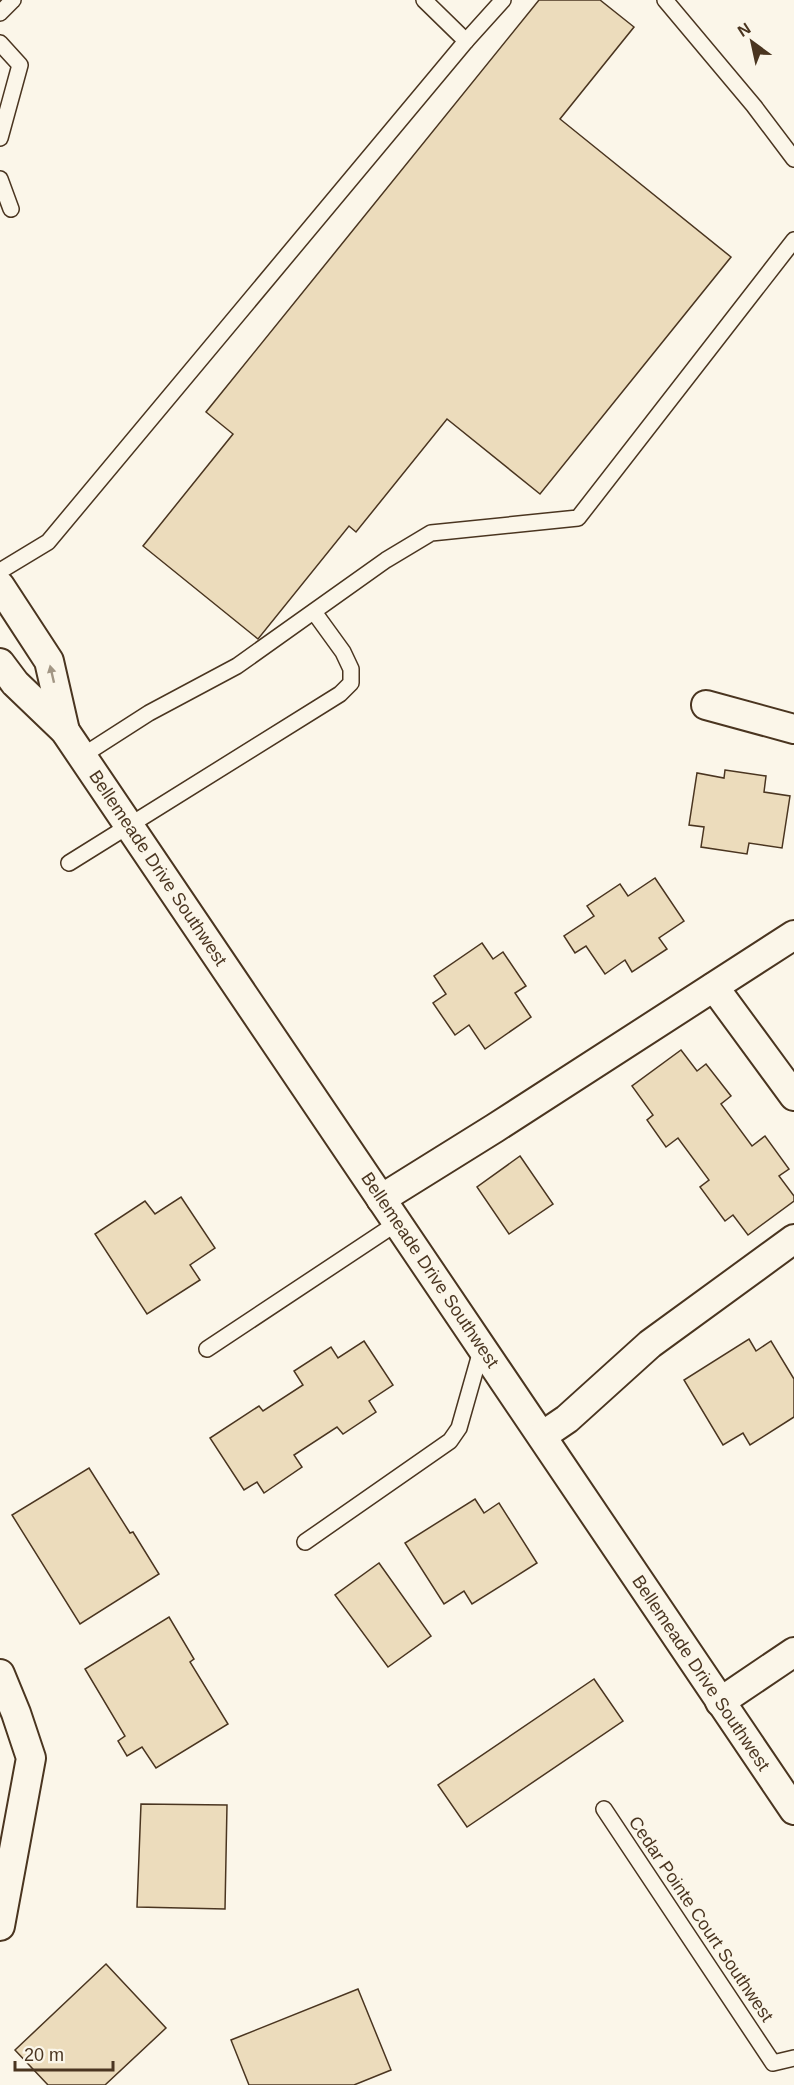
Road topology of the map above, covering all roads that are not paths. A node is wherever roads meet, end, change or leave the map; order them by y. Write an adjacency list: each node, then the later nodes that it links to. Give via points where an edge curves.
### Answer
1 (13, 0): 5 (lane)
2 (424, 0): 6 (lane)
3 (503, 0): 6 (lane)
4 (665, 0): 9 (lane)
5 (0, 13)
6 (466, 41): 13 (lane, via 48,542)
7 (0, 43): 8 (lane, via 20,64)
8 (0, 138)
9 (794, 159)
10 (0, 179): 11 (lane)
11 (10, 209)
12 (794, 240): 15 (lane, via 578,518 431,533)
13 (0, 571)
14 (0, 586): 19 (street, Bellemeade Drive Southwest, one-way to 14, via 49,661)
15 (314, 612): 20 (lane, via 237,666 148,713); 21 (lane, via 343,652 351,669 351,683 340,694)
16 (0, 663): 19 (street, Bellemeade Drive Southwest)
17 (706, 705): 18 (street)
18 (794, 729)
19 (65, 731): 20 (street, Bellemeade Drive Southwest)
20 (82, 756): 21 (street, Bellemeade Drive Southwest)
21 (129, 825): 22 (lane); 26 (street, Bellemeade Drive Southwest)
22 (69, 863)
23 (794, 935): 24 (street)
24 (714, 987): 25 (street); 26 (street)
25 (794, 1096)
26 (381, 1199): 27 (street, Bellemeade Drive Southwest)
27 (397, 1223): 29 (street, Bellemeade Drive Southwest); 30 (lane)
28 (794, 1239): 31 (street, via 650,1344 567,1419)
29 (482, 1347): 31 (street, Bellemeade Drive Southwest); 32 (lane, via 459,1428 450,1441)
30 (207, 1349)
31 (542, 1436): 35 (street, Bellemeade Drive Southwest)
32 (305, 1542)
33 (794, 1652): 35 (street)
34 (0, 1674): 38 (street, via 31,1758)
35 (720, 1702): 37 (street, Bellemeade Drive Southwest)
36 (604, 1809): 39 (lane, Cedar Pointe Court Southwest, via 773,2063)
37 (794, 1810)
38 (0, 1926)
39 (794, 2058)

